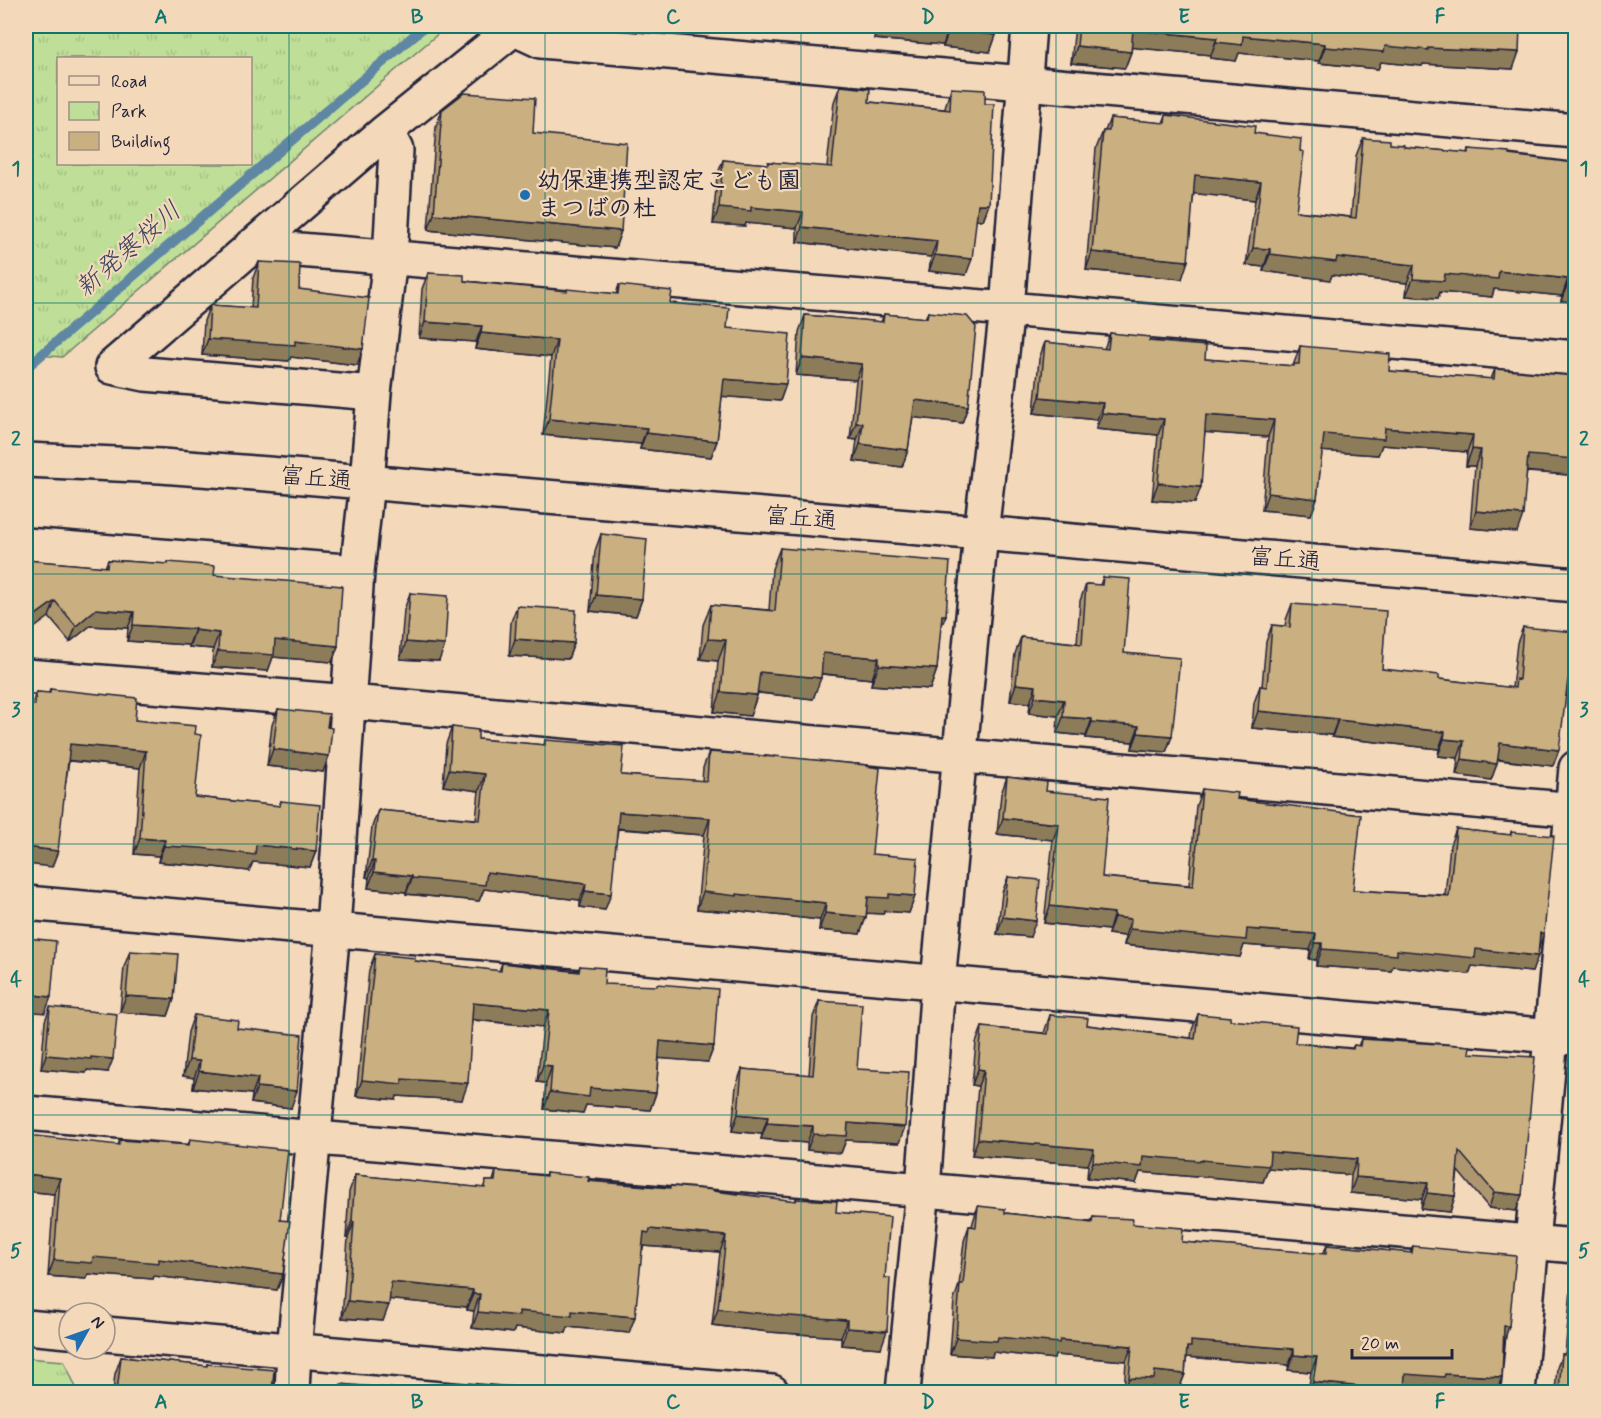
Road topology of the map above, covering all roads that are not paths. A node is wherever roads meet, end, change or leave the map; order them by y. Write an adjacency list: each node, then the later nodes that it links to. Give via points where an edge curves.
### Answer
1 (1029, 26): 3 (street)
2 (515, 27): 3 (street, via 541,41); 4 (street)
3 (1025, 83): 5 (street); 8 (street)
4 (386, 131): 6 (street); 7 (street, via 396,150)
5 (1575, 131)
6 (251, 246): 7 (street); 10 (street, via 112,367 145,374)
7 (390, 258): 8 (street); 10 (street)
8 (1007, 309): 9 (street); 13 (street)
9 (1575, 358)
10 (374, 393): 12 (street)
11 (26, 460): 12 (street, 富丘通, via 161,466)
12 (367, 483): 13 (street, 富丘通); 15 (street)
13 (981, 533): 16 (street, 富丘通); 19 (street)
14 (26, 545): 15 (street)
15 (357, 573): 18 (street)
16 (1575, 585)
17 (26, 676): 18 (street)
18 (350, 702): 19 (street); 23 (street)
19 (960, 757): 21 (street); 24 (street)
20 (1575, 768): 21 (street)
21 (1573, 810): 25 (street)
22 (26, 903): 23 (street)
23 (333, 929): 24 (street); 27 (street)
24 (938, 982): 25 (street); 28 (street)
25 (1563, 1036): 29 (street)
26 (26, 1113): 27 (street)
27 (314, 1138): 28 (street); 34 (street)
28 (923, 1189): 29 (street); 37 (street)
29 (1532, 1242): 30 (street); 38 (street)
30 (1575, 1246)
31 (26, 1327): 32 (street)
32 (57, 1329)
33 (117, 1335): 34 (street)
34 (294, 1350): 35 (street); 36 (street)
35 (292, 1392)
36 (772, 1392)
37 (903, 1392)
38 (1518, 1392)

